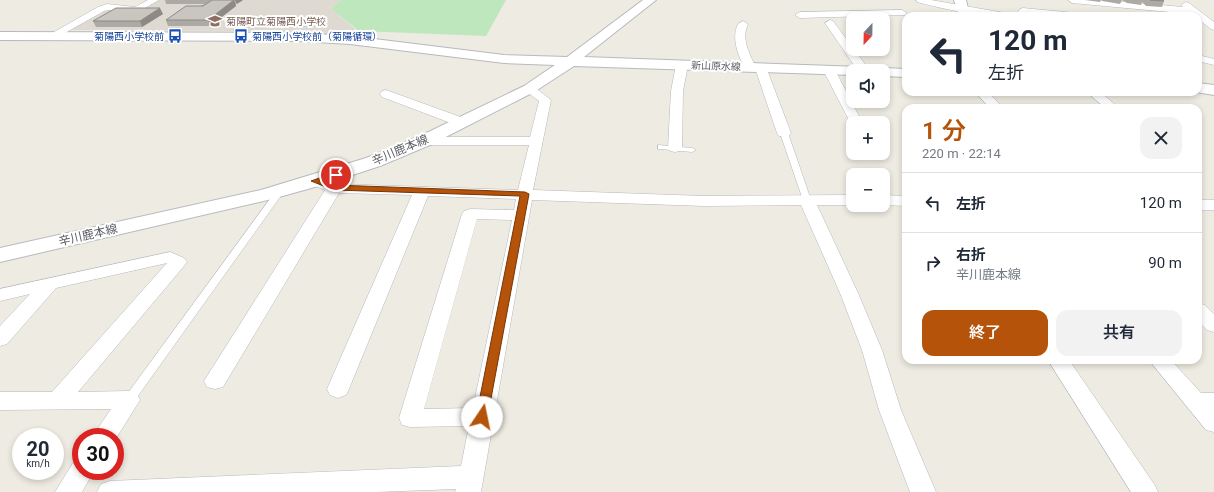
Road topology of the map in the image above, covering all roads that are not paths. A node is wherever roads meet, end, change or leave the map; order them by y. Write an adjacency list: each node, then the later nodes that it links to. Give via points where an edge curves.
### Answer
1 (125, 0): 9 (street)
2 (155, 0): 9 (street, via 136,10)
3 (650, 0): 26 (main road, 辛川鹿本線)
4 (920, 0): 8 (street)
5 (1072, 0): 10 (street)
6 (1179, 0): 10 (street)
7 (892, 4): 14 (street)
8 (961, 5): 11 (street)
9 (107, 7): 24 (street)
10 (1194, 11)
11 (989, 12)
12 (1023, 12): 13 (street)
13 (1033, 12)
14 (902, 13)
15 (800, 15): 16 (street)
16 (902, 15)
17 (1202, 17): 20 (street)
18 (830, 23): 28 (street)
19 (743, 24): 30 (street, via 739,39)
20 (1214, 27)
21 (1202, 28): 22 (street)
22 (1214, 30)
23 (0, 36): 24 (main road, 新山原水線)
24 (52, 36): 26 (main road, 新山原水線, via 298,37 350,40 504,59)
25 (1202, 59): 27 (street)
26 (571, 61): 29 (main road, 新山原水線); 35 (main road, 辛川鹿本線)
27 (1214, 62)
28 (859, 64)
29 (682, 65): 30 (main road, 新山原水線); 47 (street, via 677,91)
30 (755, 67): 31 (main road, 新山原水線); 43 (street)
31 (829, 70): 32 (main road, 新山原水線); 41 (street)
32 (846, 71)
33 (890, 72): 34 (main road)
34 (902, 73)
35 (529, 89): 42 (main road, 辛川鹿本線); 45 (street, via 545,100)
36 (386, 94): 42 (street)
37 (985, 96): 39 (street)
38 (1098, 96): 40 (street)
39 (993, 104)
40 (1108, 104)
41 (854, 116)
42 (461, 122): 44 (main road, 辛川鹿本線)
43 (784, 133): 53 (lane)
44 (424, 141): 45 (street); 49 (main road, 辛川鹿本線)
45 (536, 141): 52 (street)
46 (661, 147): 47 (lane)
47 (675, 148): 48 (lane)
48 (692, 150)
49 (324, 185): 50 (main road, 辛川鹿本線); 51 (street); 68 (street)
50 (281, 190): 60 (main road, 辛川鹿本線); 71 (lane)
51 (422, 191): 52 (street); 69 (street)
52 (525, 194): 53 (street, via 704,200); 59 (street)
53 (807, 200): 54 (street); 81 (street, via 872,350 890,410)
54 (846, 200)
55 (890, 200): 56 (street)
56 (902, 201)
57 (1202, 205): 58 (street)
58 (1214, 205)
59 (521, 215): 74 (street); 74 (street, via 470,214 410,418)
60 (0, 255)
61 (51, 283): 62 (street); 65 (street); 70 (street, via 170,257 178,262)
62 (0, 295)
63 (1202, 314): 64 (street)
64 (1214, 325)
65 (0, 339)
66 (1061, 364): 82 (street)
67 (1163, 364): 73 (street)
68 (215, 381)
69 (338, 389)
70 (58, 400): 71 (street); 72 (street)
71 (129, 400): 76 (street)
72 (0, 401)
73 (1205, 402): 75 (street)
74 (482, 417): 78 (street)
75 (1214, 423)
76 (110, 428)
77 (76, 480): 79 (street)
78 (470, 485): 80 (street)
79 (68, 492)
80 (110, 492)
81 (923, 492)
82 (1145, 492)

